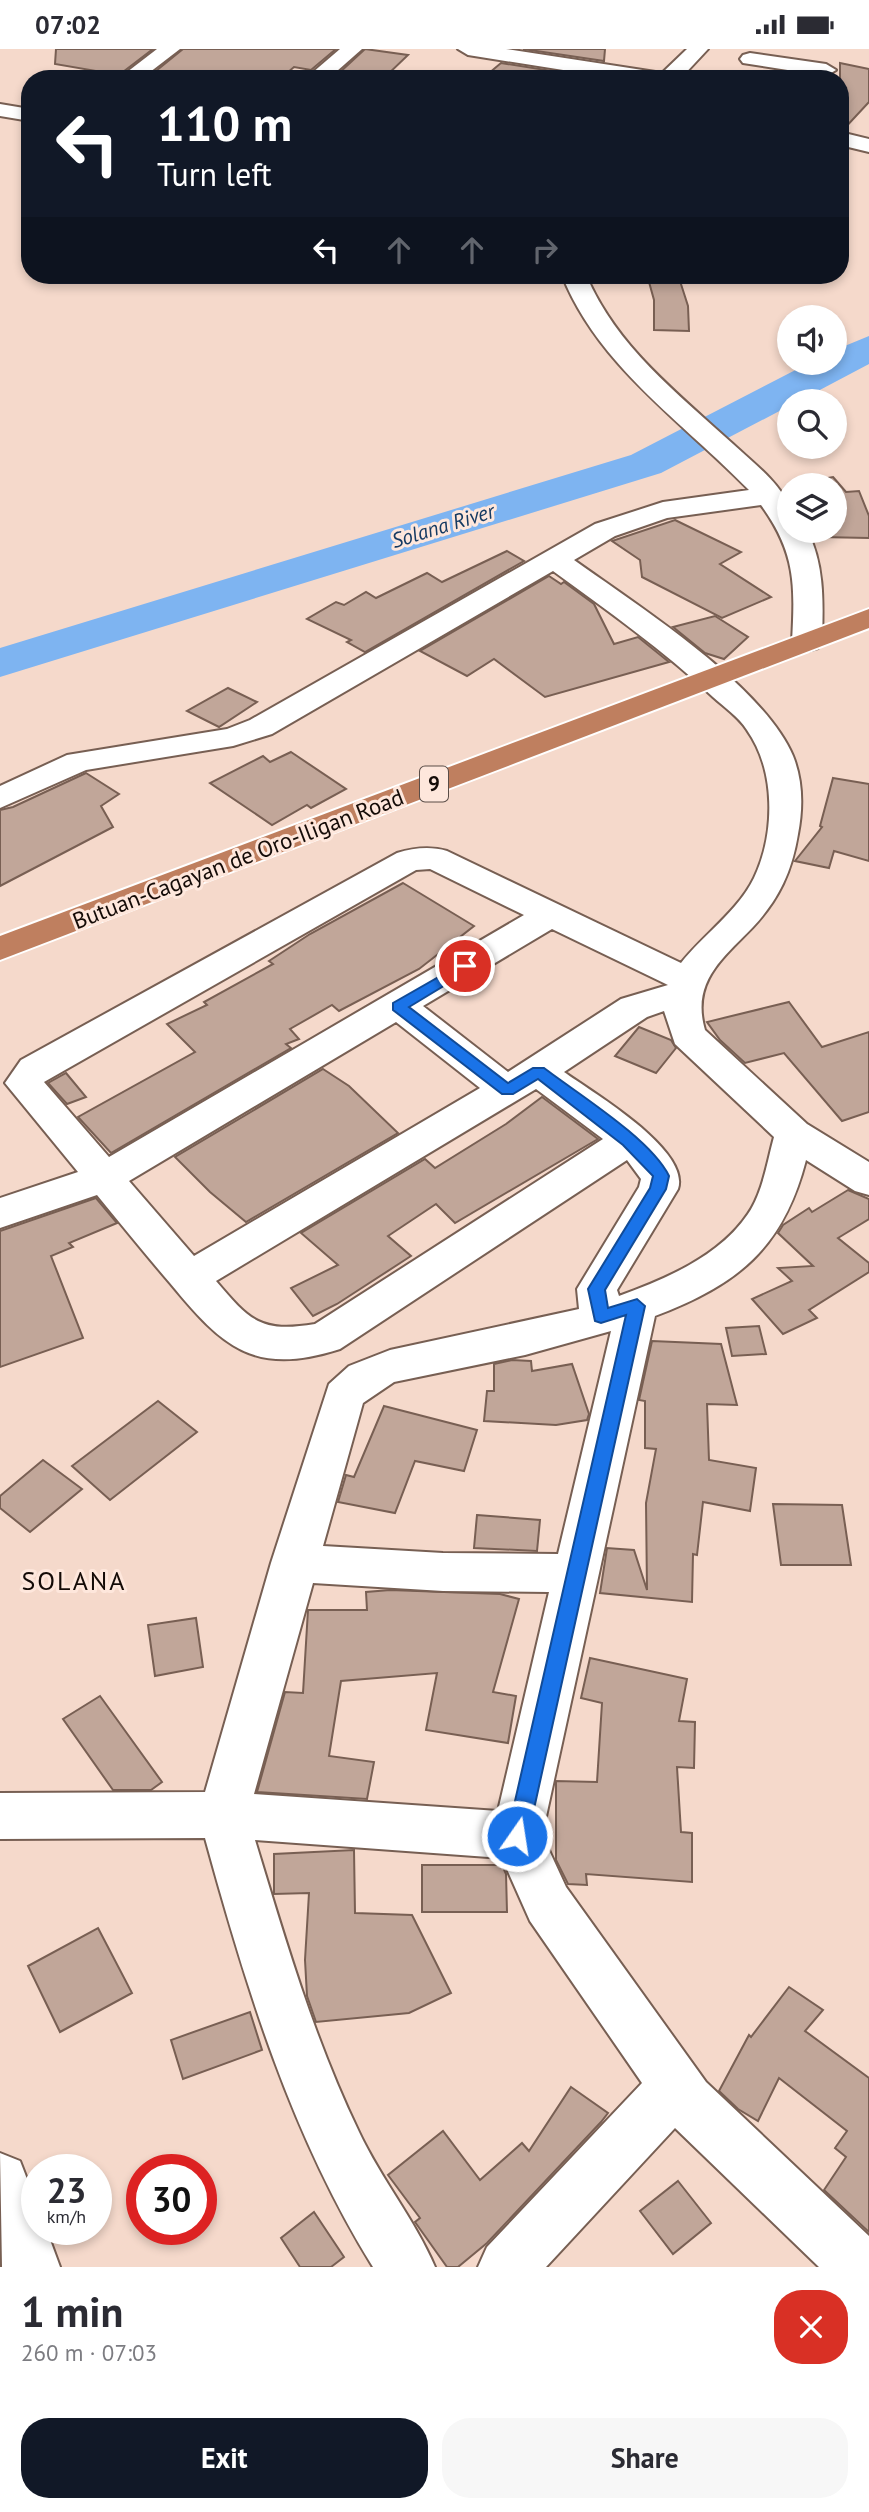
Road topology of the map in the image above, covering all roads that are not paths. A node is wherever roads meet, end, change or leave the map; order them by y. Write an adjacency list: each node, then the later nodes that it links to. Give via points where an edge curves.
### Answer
1 (170, 49): 8 (street)
2 (352, 49): 9 (street)
3 (468, 49): 5 (street)
4 (674, 49): 6 (street)
5 (505, 51): 10 (street)
6 (697, 51): 11 (street)
7 (754, 54): 12 (street); 13 (street)
8 (141, 70)
9 (326, 70)
10 (611, 70)
11 (677, 70)
12 (741, 70)
13 (826, 70)
14 (0, 110): 15 (street)
15 (21, 114)
16 (849, 140): 17 (street)
17 (869, 146)
18 (577, 284): 19 (street, via 585,307 626,356)
19 (764, 491): 20 (street); 22 (street, via 653,513 605,530)
20 (777, 509)
21 (801, 543): 24 (street, via 806,567)
22 (556, 560): 25 (street); 26 (street, via 249,733 78,762)
23 (869, 618): 24 (highway, Butuan-Cagayan de Oro-Iligan Road / 9)
24 (807, 642): 25 (highway, Butuan-Cagayan de Oro-Iligan Road / 9)
25 (711, 678): 28 (highway, Butuan-Cagayan de Oro-Iligan Road / 9); 29 (street, via 761,725 786,781 787,809 770,880)
26 (2, 798)
27 (553, 913): 29 (street); 30 (street); 34 (street, via 435,858 409,860 34,1069 24,1083)
28 (0, 949)
29 (685, 987): 31 (street, via 634,1008); 32 (street, via 681,1015 688,1035)
30 (399, 1006): 31 (street); 34 (street)
31 (523, 1081): 33 (street); 37 (street)
32 (794, 1134): 35 (street); 38 (street, via 774,1203 746,1243 706,1276)
33 (628, 1141): 37 (street, via 325,1338 291,1345 264,1342 235,1331); 38 (street, via 657,1168 661,1182 597,1289)
34 (104, 1178): 36 (street); 37 (street)
35 (869, 1181)
36 (0, 1213)
37 (190, 1277)
38 (619, 1311): 39 (street, via 521,1340 389,1367 352,1385 344,1396); 40 (street)
39 (294, 1563): 40 (street, via 443,1572); 41 (street)
40 (578, 1573): 43 (street)
41 (223, 1815): 42 (street); 43 (street); 47 (street, via 260,1944 315,2093 363,2197)
42 (0, 1816)
43 (517, 1836): 44 (street, via 548,1904)
44 (677, 2086): 48 (street); 49 (street, via 687,2101)
45 (0, 2181): 46 (street)
46 (31, 2267)
47 (406, 2267)
48 (507, 2267)
49 (860, 2267)

